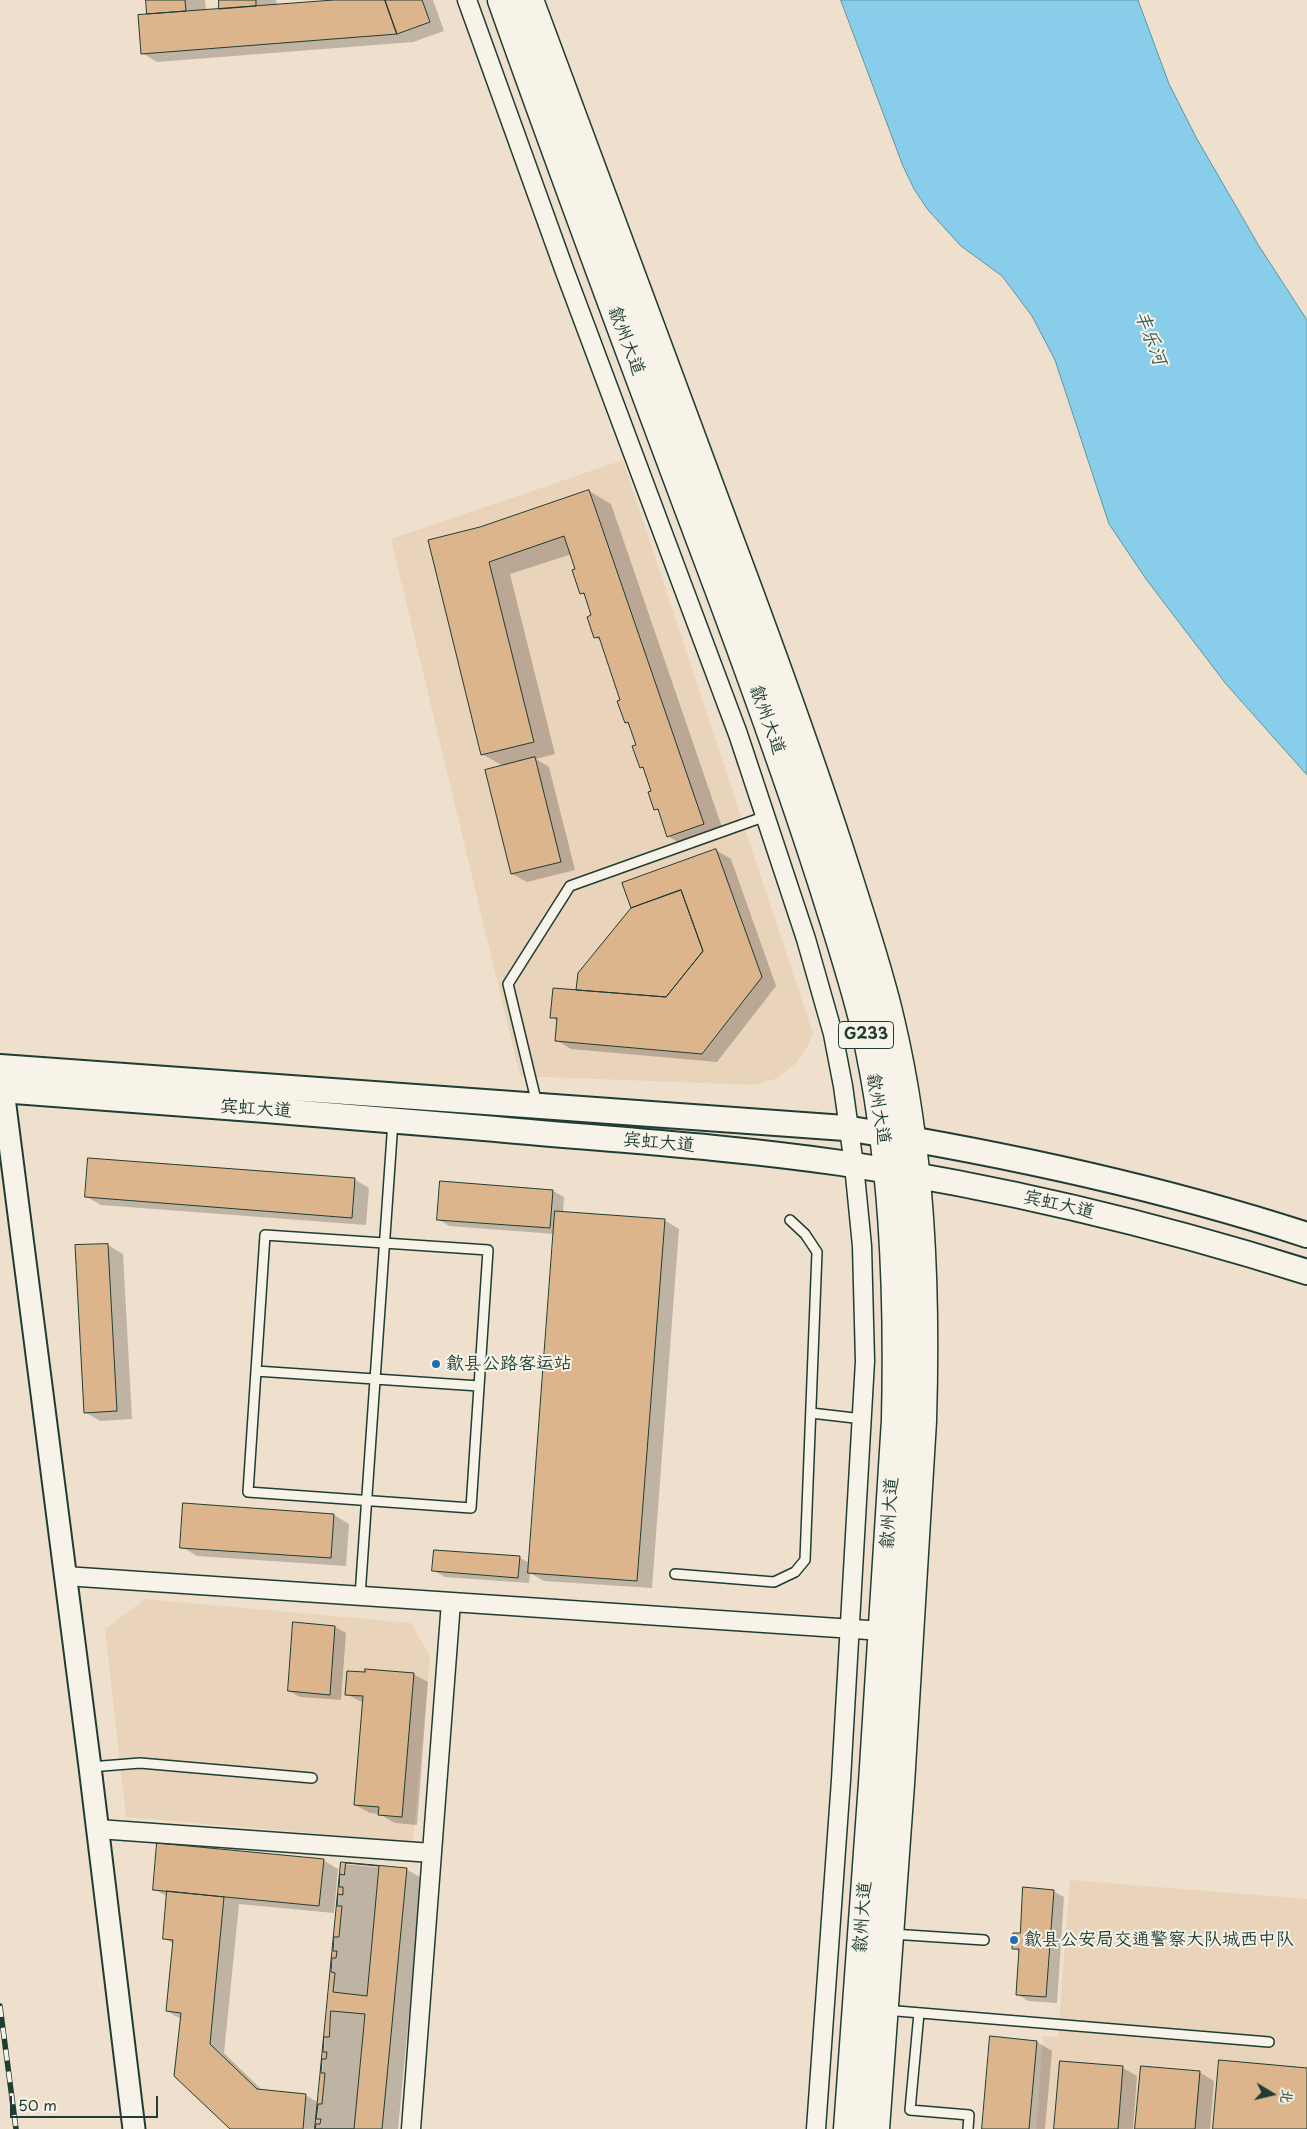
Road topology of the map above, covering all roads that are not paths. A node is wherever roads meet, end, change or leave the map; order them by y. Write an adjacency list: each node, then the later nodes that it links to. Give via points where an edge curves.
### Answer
1 (467, 0): 4 (street)
2 (502, 0): 9 (highway, 歙州大道 / G233, via 806,833 864,1026)
3 (529, 0): 10 (highway, 歙州大道 / G233, via 832,825 890,1020)
4 (766, 816): 6 (lane, via 570,886 508,984); 8 (street, via 833,1034)
5 (2, 1079): 6 (main road, 宾虹大道); 7 (main road, 宾虹大道); 25 (street)
6 (537, 1107): 8 (main road, 宾虹大道)
7 (393, 1120): 11 (main road, 宾虹大道, via 752,1152); 16 (lane)
8 (849, 1129): 9 (main road, 宾虹大道); 11 (street)
9 (883, 1134): 10 (main road, 宾虹大道); 12 (highway, 歙州大道 / G233)
10 (910, 1138): 13 (highway, 歙州大道 / G233); 15 (main road, 宾虹大道, via 1078,1172)
11 (854, 1165): 12 (main road, 宾虹大道); 22 (street, via 864,1304)
12 (887, 1171): 13 (main road, 宾虹大道); 29 (highway, 歙州大道 / G233, via 894,1244 897,1362)
13 (915, 1175): 17 (main road, 宾虹大道, via 1069,1207); 34 (highway, 歙州大道 / G233, via 923,1302 922,1422)
14 (790, 1220): 21 (lane, via 817,1252)
15 (1307, 1235)
16 (384, 1244): 18 (lane, via 265,1235); 19 (lane); 20 (lane, via 488,1250)
17 (1307, 1272)
18 (256, 1371): 19 (lane); 23 (lane, via 248,1492)
19 (375, 1379): 20 (lane); 23 (lane)
20 (479, 1386): 23 (lane, via 471,1508)
21 (811, 1413): 22 (lane); 24 (lane, via 806,1560 785,1578 774,1582)
22 (863, 1419): 28 (street)
23 (367, 1500): 26 (lane)
24 (675, 1574)
25 (66, 1576): 26 (street); 30 (street)
26 (360, 1596): 27 (street)
27 (451, 1602): 28 (street); 33 (street)
28 (850, 1628): 29 (street); 41 (street)
29 (883, 1631): 42 (highway, 歙州大道 / G233)
30 (90, 1767): 31 (lane, via 140,1763); 32 (street)
31 (312, 1778)
32 (98, 1829): 33 (street); 39 (street)
33 (432, 1853): 40 (street)
34 (889, 1933): 35 (lane); 36 (highway, 歙州大道 / G233)
35 (984, 1940)
36 (883, 2010): 37 (lane); 43 (highway, 歙州大道 / G233)
37 (920, 2013): 38 (lane); 44 (lane, via 910,2110 969,2115)
38 (1269, 2042)
39 (134, 2129)
40 (411, 2129)
41 (816, 2129)
42 (848, 2129)
43 (875, 2129)
44 (968, 2129)

